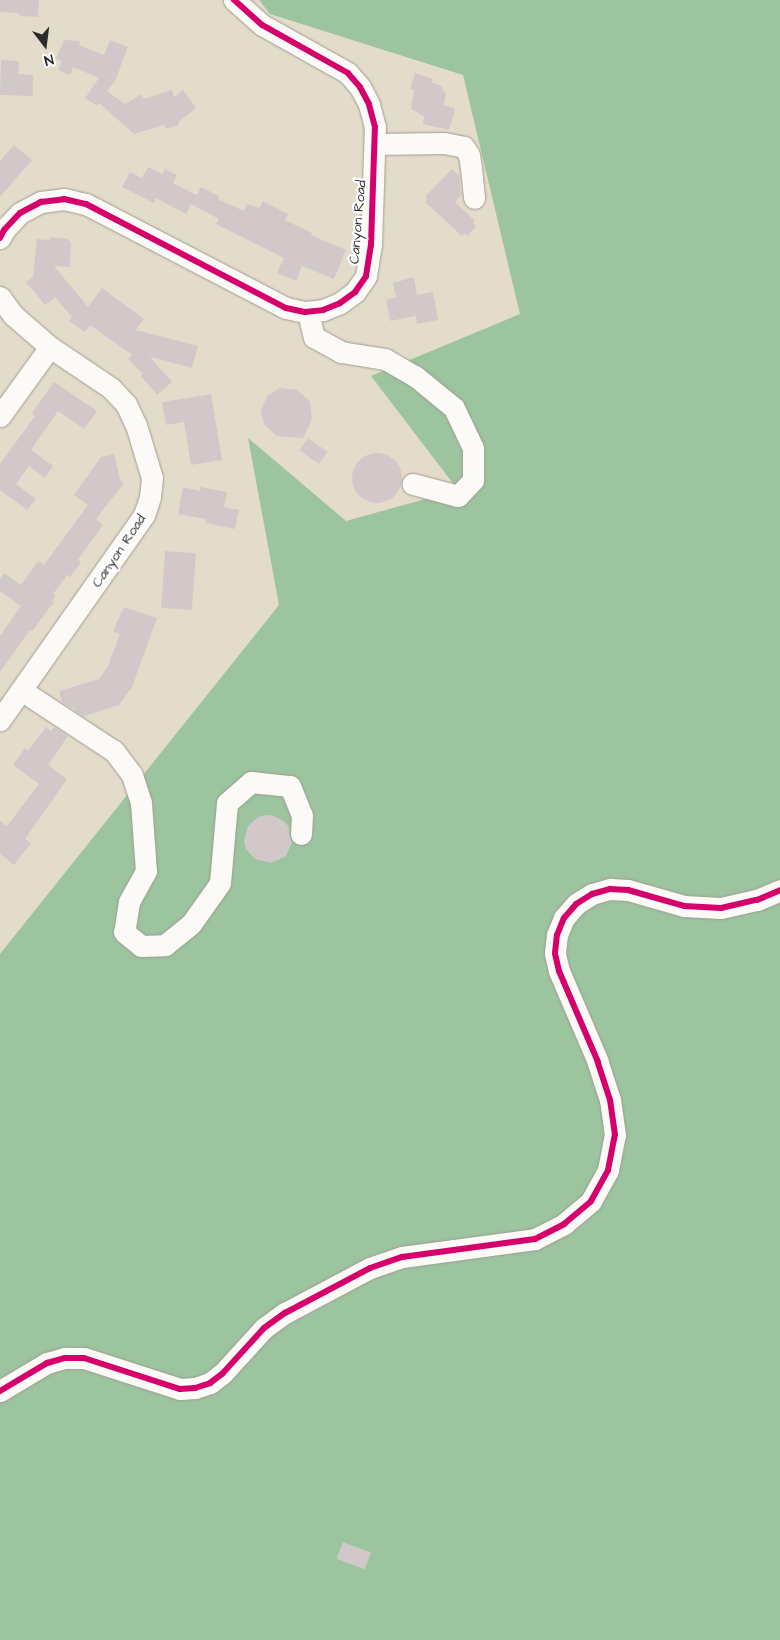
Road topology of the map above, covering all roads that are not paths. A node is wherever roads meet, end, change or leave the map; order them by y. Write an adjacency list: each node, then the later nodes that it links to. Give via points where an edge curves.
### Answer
1 (234, 0): 2 (street, Canyon Road, via 262,25 348,73 369,104 375,127)
2 (375, 144): 3 (street, via 444,143 464,147 469,155); 6 (street, Canyon Road, via 371,244 366,276 355,292 340,303)
3 (474, 198)
4 (0, 238): 6 (street, Canyon Road, via 20,213 41,202 64,199 86,204 286,308)
5 (0, 297): 7 (street, Canyon Road, via 13,315)
6 (308, 312): 9 (street, via 314,337 341,352 385,358 415,376 454,408 473,448 473,480 458,496)
7 (50, 347): 8 (street); 10 (street, Canyon Road, via 110,388 126,404 152,478 144,515)
8 (0, 416)
9 (413, 484)
10 (21, 690): 11 (street, Canyon Road); 12 (street, via 114,751 132,775 141,803 146,871 129,902 124,932 140,946 165,945 191,924 220,883 227,803 251,782 290,786 302,815)
11 (0, 720)
12 (301, 834)
13 (780, 890): 14 (street, via 757,900 721,908 684,906 628,890 610,889 592,894 576,904 564,918 556,935 555,954 610,1100 615,1135 608,1170 591,1201 564,1224 536,1239 402,1257 370,1268 285,1313 264,1328 222,1374 195,1388 172,1387 84,1358 65,1358 47,1363)
14 (0, 1391)

